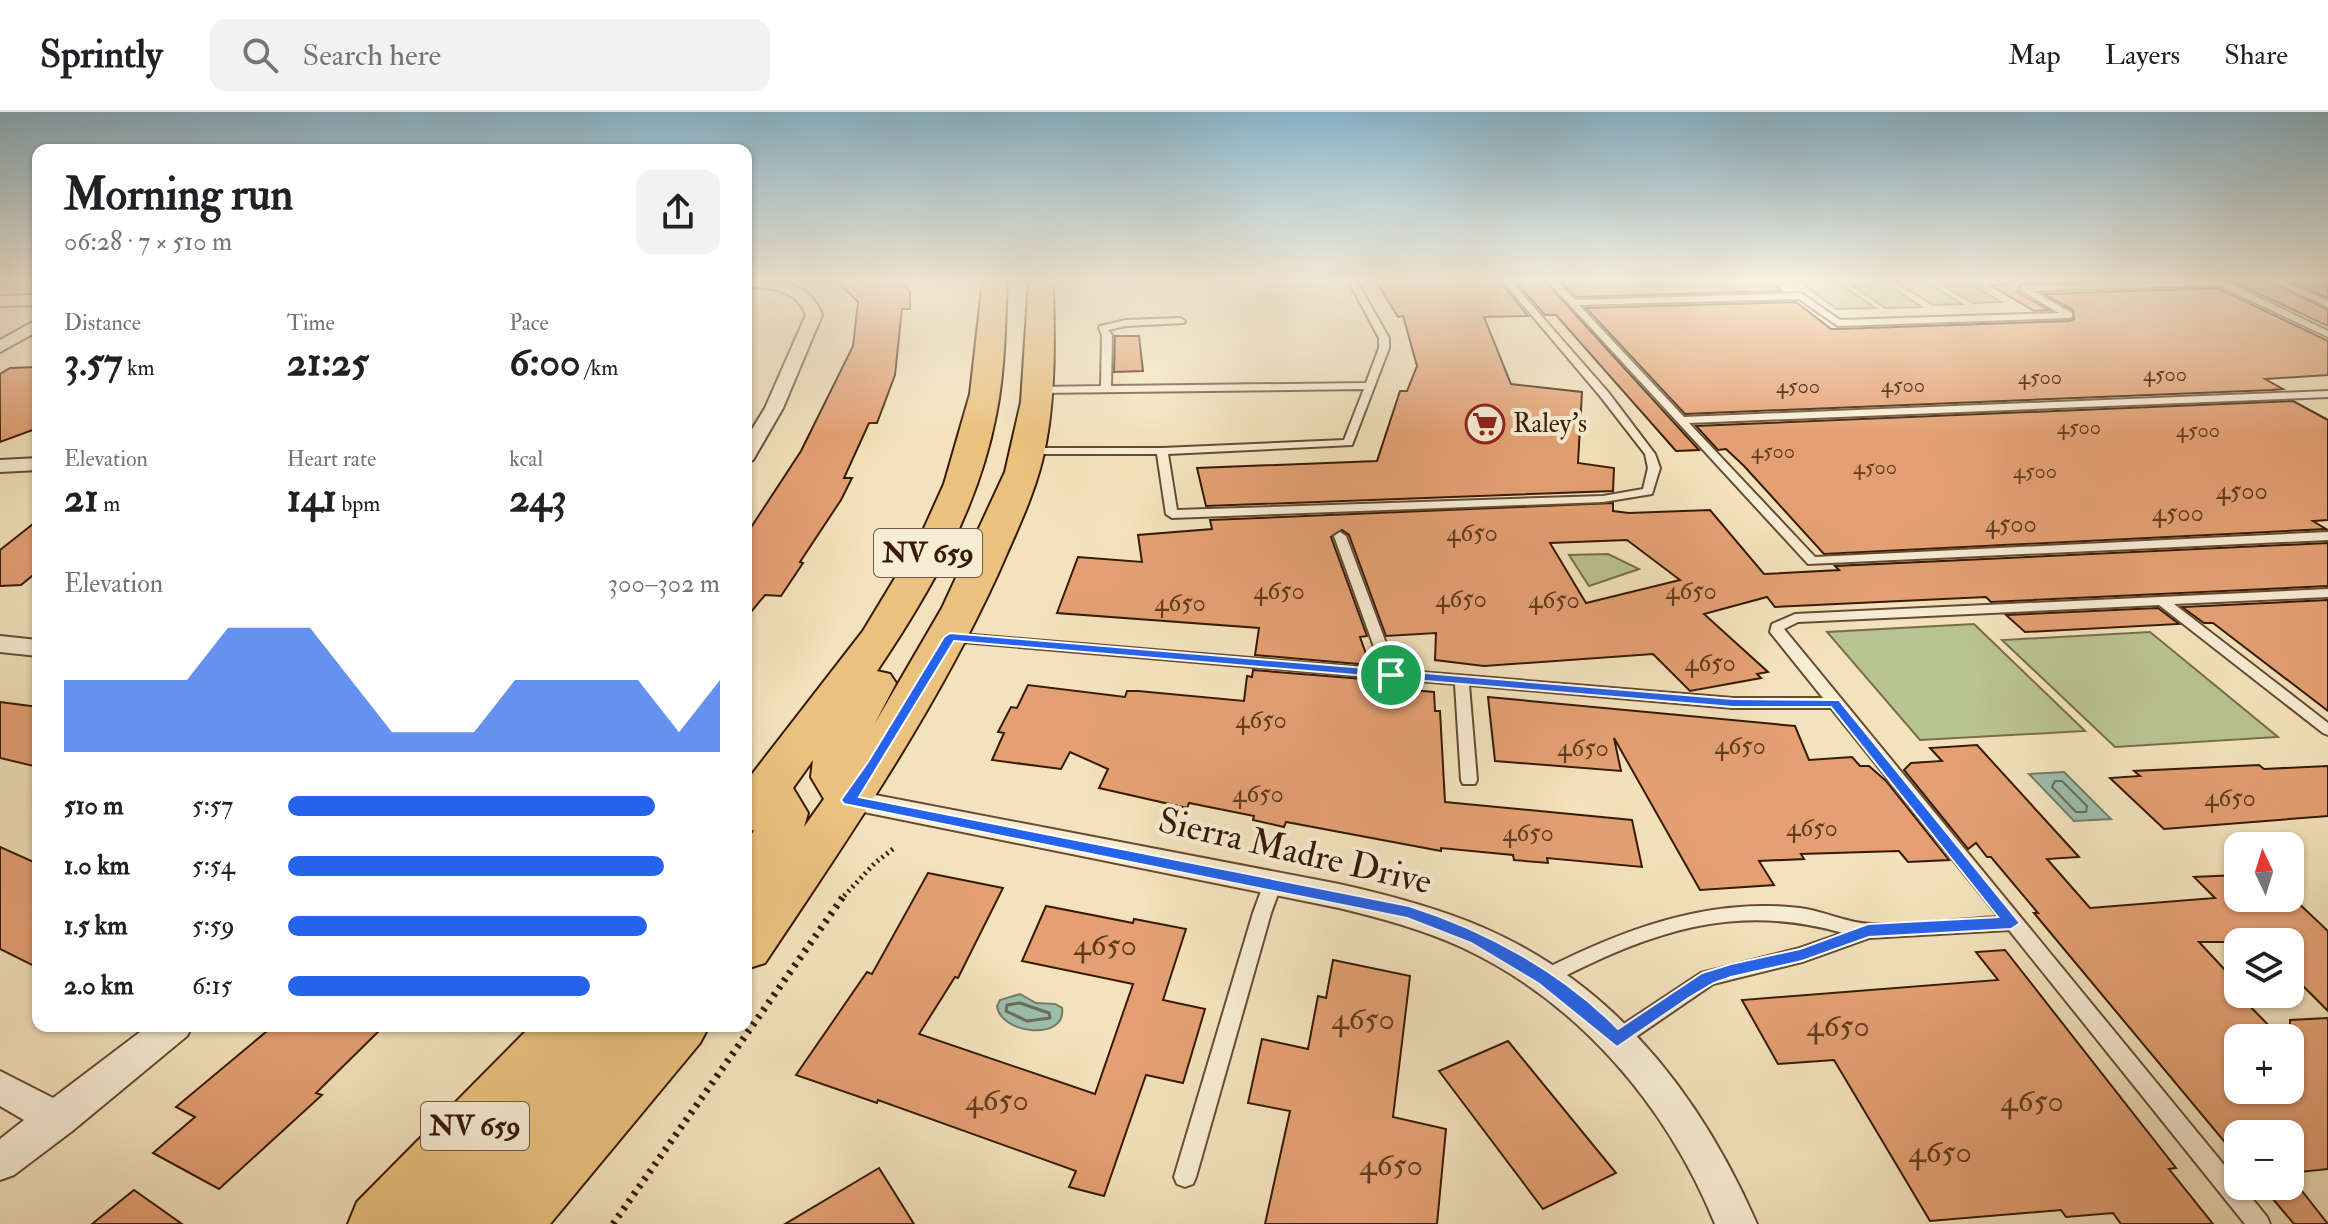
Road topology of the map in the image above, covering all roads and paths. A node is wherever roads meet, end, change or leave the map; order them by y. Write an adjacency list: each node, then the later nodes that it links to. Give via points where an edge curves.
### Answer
1 (25, 332): 9 (street)
2 (807, 332): 15 (street)
3 (991, 332): 20 (main road, NV 659, via 977,431)
4 (1040, 332): 12 (main road, NV 659)
5 (1105, 332): 11 (lane)
6 (1381, 332): 10 (lane, via 1384,348)
7 (1551, 332): 17 (lane, via 1650,454 1654,468 1648,492 1603,499 1172,514)
8 (1599, 332): 14 (lane)
9 (0, 347)
10 (1370, 386): 11 (lane); 17 (lane, via 1348,443)
11 (1106, 389): 12 (lane)
12 (1038, 390): 16 (main road, NV 659)
13 (2328, 394): 14 (lane)
14 (1681, 420): 22 (lane, via 1812,561)
15 (752, 446)
16 (1028, 451): 17 (lane); 25 (main road, NV 659, via 998,533)
17 (1162, 451)
18 (32, 464): 19 (street)
19 (0, 466)
20 (952, 503): 33 (main road, NV 659, via 923,565 856,671); 34 (main road, via 964,519 925,601 838,750 834,777)
21 (1340, 536): 28 (lane)
22 (2328, 536)
23 (2328, 593): 24 (lane)
24 (2163, 602): 30 (lane, via 1795,618 1780,623 1777,632); 31 (lane)
25 (950, 637): 28 (lane); 34 (main road, NV 659)
26 (0, 644): 27 (street)
27 (32, 647)
28 (1391, 675): 29 (lane)
29 (1462, 680): 30 (lane, via 1733,703); 32 (lane)
30 (1834, 703): 38 (lane)
31 (2328, 730)
32 (1469, 780)
33 (753, 795): 36 (main road, via 784,813 774,843)
34 (849, 800): 37 (street, Sierra Madre Drive); 40 (main road, NV 659)
35 (893, 849): 42 (path, via 874,860 847,891)
36 (752, 878)
37 (1273, 883): 41 (street, Sierra Madre Drive, via 1409,912 1477,939); 52 (lane)
38 (2011, 923): 39 (lane); 58 (lane)
39 (1868, 931): 41 (lane, via 1802,915 1704,915); 48 (lane, via 1802,955 1708,978)
40 (752, 939)
41 (1544, 978): 48 (street, Sierra Madre Drive)
42 (752, 1030)
43 (167, 1032): 50 (street)
44 (562, 1032): 53 (main road, NV 659)
45 (629, 1032): 54 (main road)
46 (675, 1032): 55 (main road, NV 659)
47 (750, 1032): 56 (path)
48 (1617, 1039): 57 (street, Sierra Madre Drive, via 1643,1066 1692,1136)
49 (0, 1087): 50 (street)
50 (57, 1120): 51 (street)
51 (0, 1162)
52 (1185, 1177)
53 (381, 1224)
54 (454, 1224)
55 (508, 1224)
56 (613, 1224)
57 (1736, 1224)
58 (2259, 1224)

